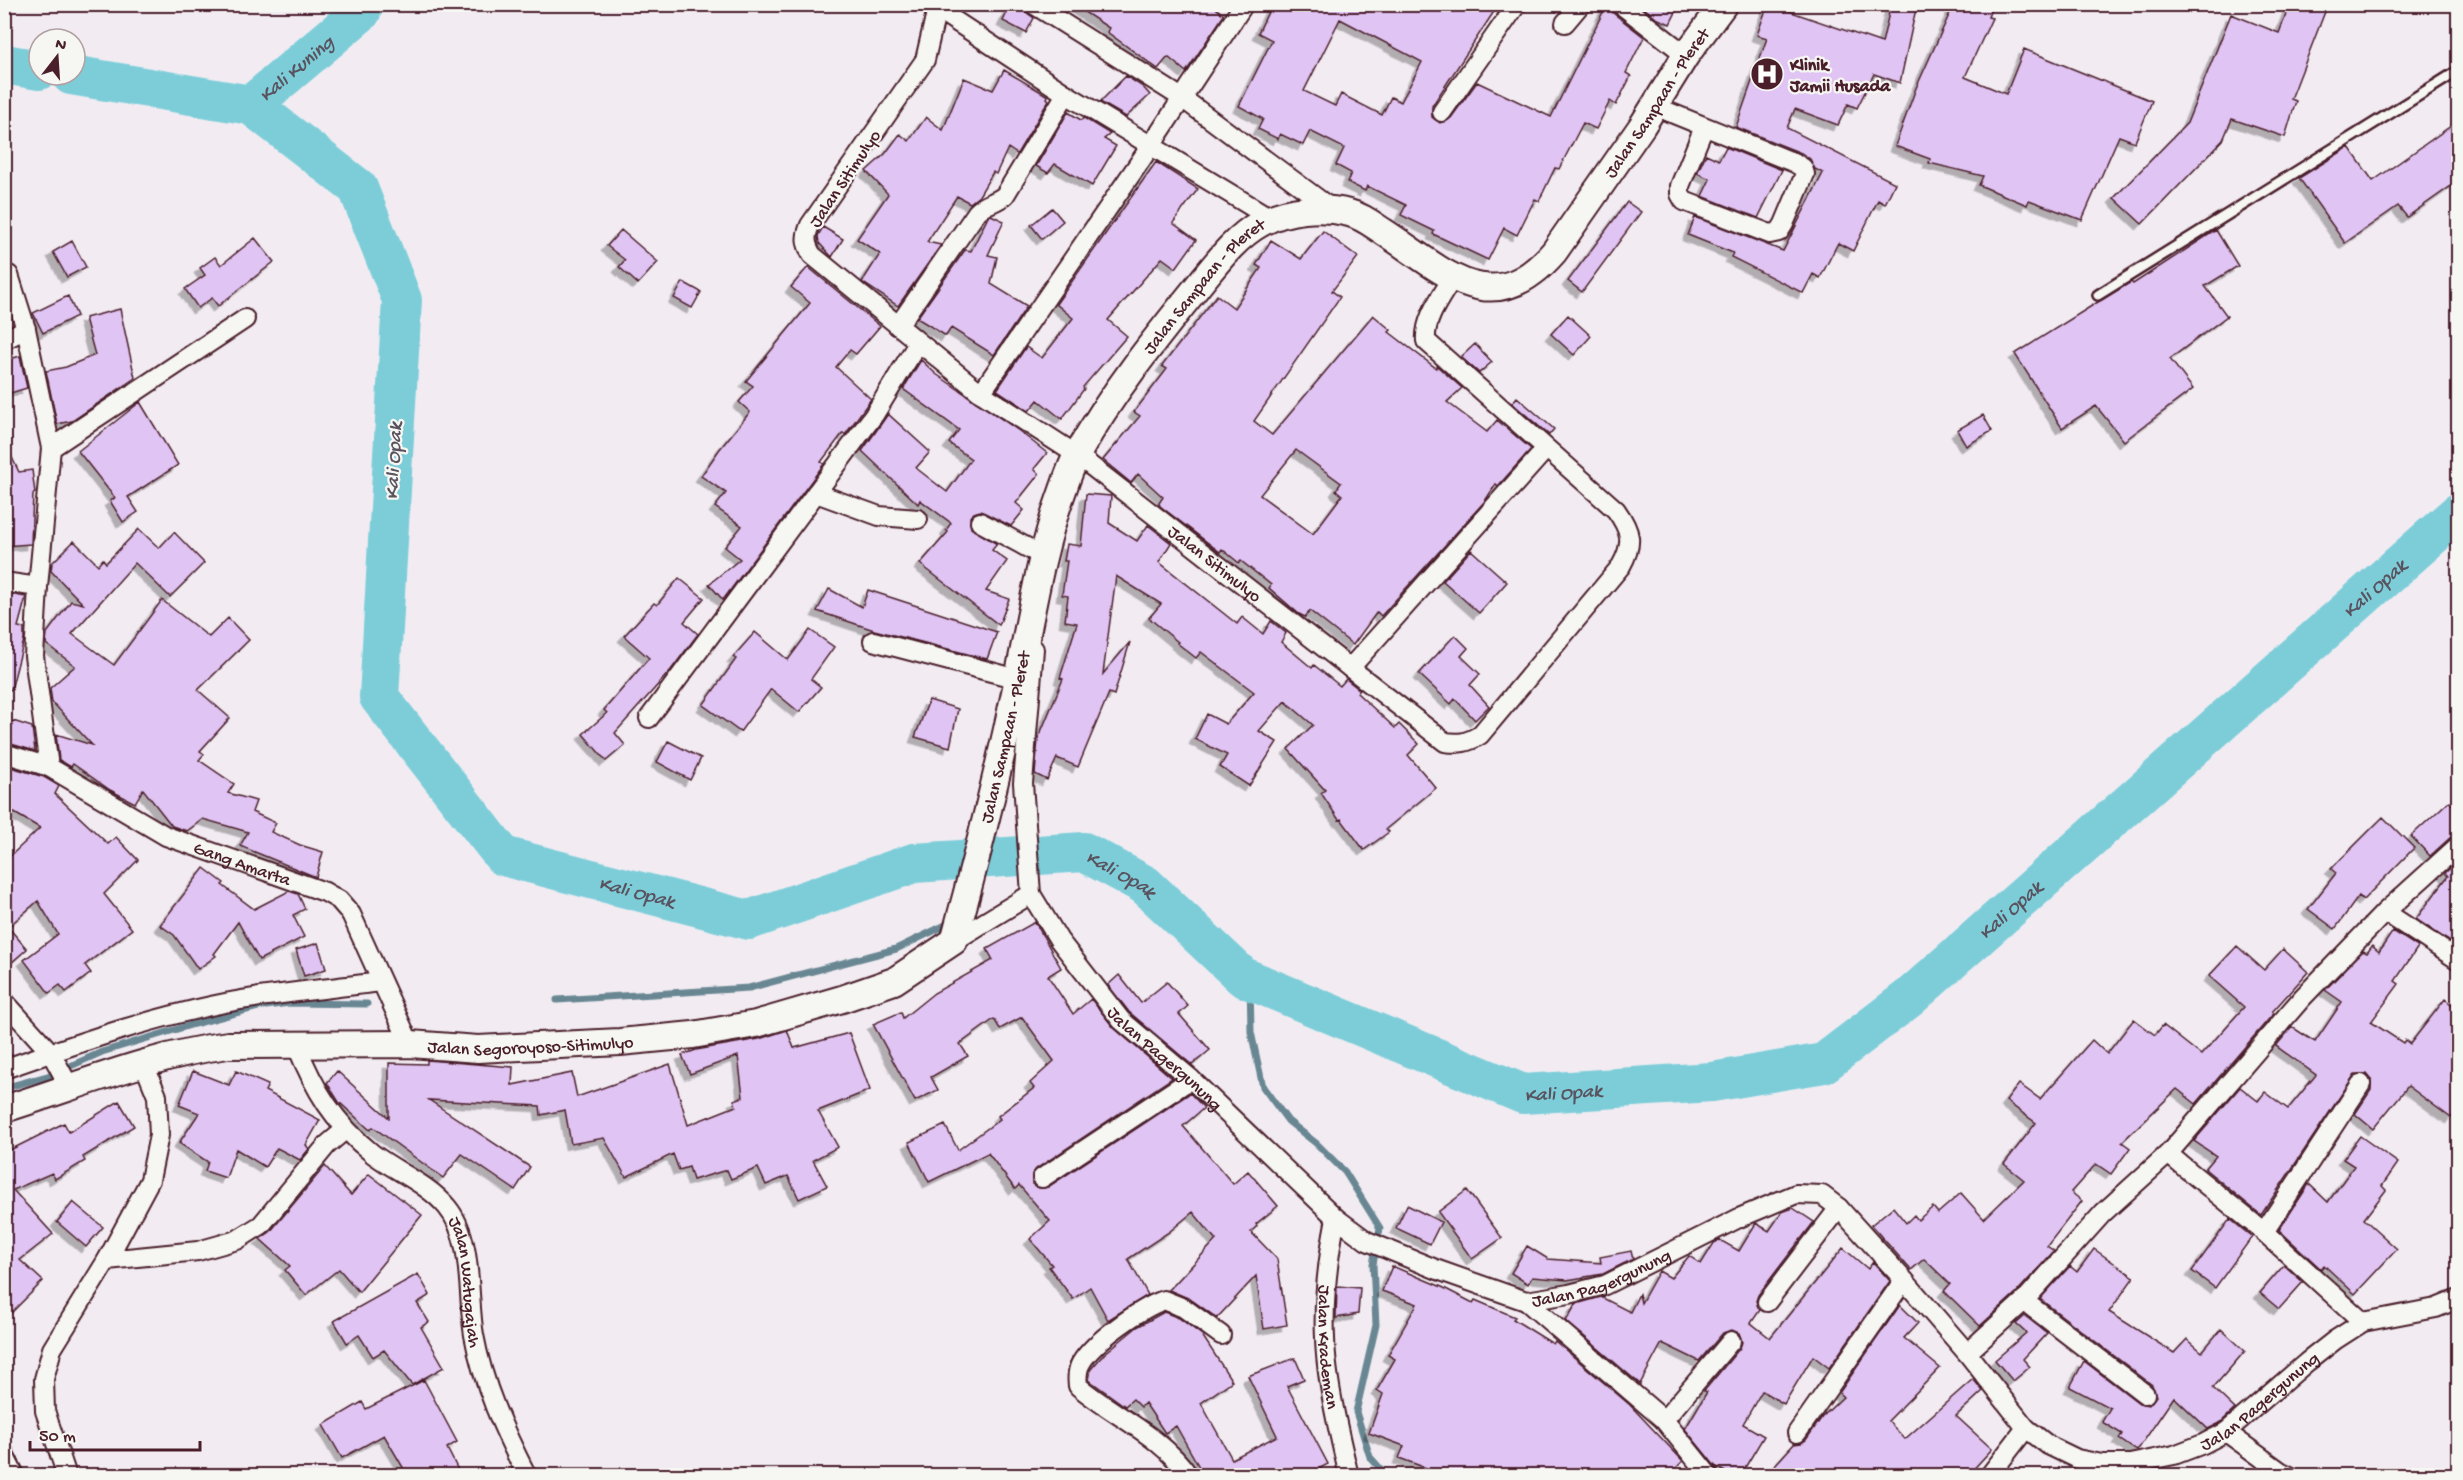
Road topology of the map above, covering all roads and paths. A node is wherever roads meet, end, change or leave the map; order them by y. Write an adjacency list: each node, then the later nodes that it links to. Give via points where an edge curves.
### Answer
1 (1033, 4): 12 (street)
2 (1244, 4): 12 (street)
3 (1517, 4): 14 (street)
4 (1581, 4): 8 (street)
5 (1620, 4): 9 (street)
6 (1724, 4): 9 (main road, Jalan Sampaan - Pleret)
7 (938, 7): 11 (street); 23 (street, Jalan Sitimulyo, via 925,60 806,235 812,255)
8 (1565, 23)
9 (1686, 55): 13 (main road, Jalan Sampaan - Pleret)
10 (2458, 71): 21 (lane)
11 (1066, 94): 16 (street); 23 (street, via 1005,195 980,208)
12 (1182, 98): 16 (street); 17 (street)
13 (1654, 106): 15 (street); 20 (main road, Jalan Sampaan - Pleret, via 1539,270 1521,282 1490,288)
14 (1442, 112)
15 (1704, 127): 15 (street, via 1803,168 1804,174 1779,232 1770,234 1684,201 1680,186)
16 (1152, 144): 18 (street); 27 (street)
17 (1333, 210): 18 (main road, Jalan Sampaan - Pleret, via 1303,210); 20 (main road, Jalan Sampaan - Pleret, via 1360,217)
18 (1272, 219): 30 (main road, Jalan Sampaan - Pleret, via 1241,238 1207,275 1117,393)
19 (9, 275): 24 (street)
20 (1452, 277): 29 (street, via 1431,314 1426,341)
21 (2098, 295)
22 (245, 319): 28 (street)
23 (897, 326): 26 (street, Jalan Sitimulyo)
24 (26, 329): 25 (street); 28 (street)
25 (4, 340)
26 (918, 343): 27 (street, Jalan Sitimulyo); 31 (street, via 874,415)
27 (981, 393): 30 (street, Jalan Sitimulyo)
28 (51, 448): 36 (street)
29 (1546, 449): 39 (street); 39 (street, Jalan Sitimulyo, via 1616,510 1630,533 1627,555 1480,735 1469,742 1445,742)
30 (1077, 454): 34 (main road, Jalan Sampaan - Pleret); 39 (street, Jalan Sitimulyo)
31 (816, 493): 32 (street, via 879,516); 41 (street)
32 (918, 519)
33 (980, 522): 34 (street)
34 (1043, 556): 37 (main road, Jalan Sampaan - Pleret)
35 (4, 582): 36 (street)
36 (38, 586): 43 (street, via 34,668)
37 (1038, 590): 40 (main road, Jalan Sampaan - Pleret); 45 (street, Jalan Pagergunung, via 1023,783)
38 (873, 641): 40 (street)
39 (1350, 668)
40 (1018, 679): 47 (main road, Jalan Sampaan - Pleret, via 996,784)
41 (648, 718)
42 (4, 753): 43 (street, Gang Amarta)
43 (49, 767): 49 (street, Gang Amarta, via 166,836 339,900 351,914)
44 (2458, 846): 46 (street)
45 (1031, 894): 47 (street, Jalan Segoroyoso-Sitimulyo); 56 (street, Jalan Pagergunung, via 1059,940 1121,1020)
46 (2385, 912): 48 (street); 61 (street, via 2302,998)
47 (954, 941): 52 (main road, Jalan Segoroyoso-Sitimulyo, via 894,981 756,1024 693,1035 561,1046 478,1049)
48 (2458, 960)
49 (381, 981): 52 (street, Gang Amarta); 53 (street, via 240,1000)
50 (4, 1002): 53 (street)
51 (296, 1044): 52 (main road, Jalan Segoroyoso-Sitimulyo); 54 (main road, Jalan Segoroyoso-Sitimulyo, via 201,1048); 60 (street, Jalan Watugajah, via 310,1080 326,1107)
52 (410, 1044)
53 (51, 1053): 55 (street); 58 (street)
54 (144, 1064): 58 (main road, Jalan Segoroyoso-Sitimulyo); 66 (street, via 157,1096 159,1135 150,1180)
55 (4, 1069)
56 (1191, 1079): 62 (street); 64 (street, Jalan Pagergunung)
57 (2361, 1084): 65 (street)
58 (70, 1088): 59 (main road, Jalan Segoroyoso-Sitimulyo)
59 (4, 1109)
60 (346, 1129): 66 (street, via 327,1145 261,1225 237,1240 198,1251); 84 (street, Jalan Watugajah, via 373,1154 447,1207 461,1233 474,1334 486,1380)
61 (2168, 1154): 65 (street); 70 (street, via 2103,1213)
62 (1041, 1178)
63 (1839, 1208): 67 (street, Jalan Pagergunung); 69 (street, Jalan Pagergunung, via 1822,1195 1796,1194 1605,1285); 71 (street)
64 (1336, 1218): 69 (street, Jalan Pagergunung, via 1367,1241); 86 (street, Jalan Krademan, via 1328,1257 1325,1341)
65 (2264, 1232): 72 (street)
66 (107, 1260): 83 (street, via 52,1349 44,1379 45,1411)
67 (1904, 1280): 75 (street, Jalan Pagergunung); 79 (street)
68 (2458, 1299): 72 (street, Jalan Pagergunung, via 2436,1308)
69 (1526, 1301): 77 (street)
70 (2024, 1301): 75 (street); 76 (street)
71 (1767, 1302)
72 (2362, 1322): 80 (street, Jalan Pagergunung)
73 (1221, 1335): 85 (street, via 1184,1308 1164,1300 1113,1331 1082,1361 1079,1370 1078,1386 1149,1435)
74 (1731, 1341): 77 (street)
75 (1967, 1353): 78 (street, Jalan Pagergunung)
76 (2145, 1394)
77 (1664, 1420): 87 (street)
78 (2026, 1428): 80 (street, Jalan Pagergunung, via 2048,1445 2077,1459 2102,1464 2130,1464 2174,1455); 88 (street)
79 (1797, 1432)
80 (2226, 1432): 89 (street)
81 (4, 1445): 82 (lane)
82 (20, 1476)
83 (67, 1476)
84 (527, 1476)
85 (1189, 1476)
86 (1349, 1476)
87 (1709, 1476)
88 (1989, 1476)
89 (2290, 1476)

